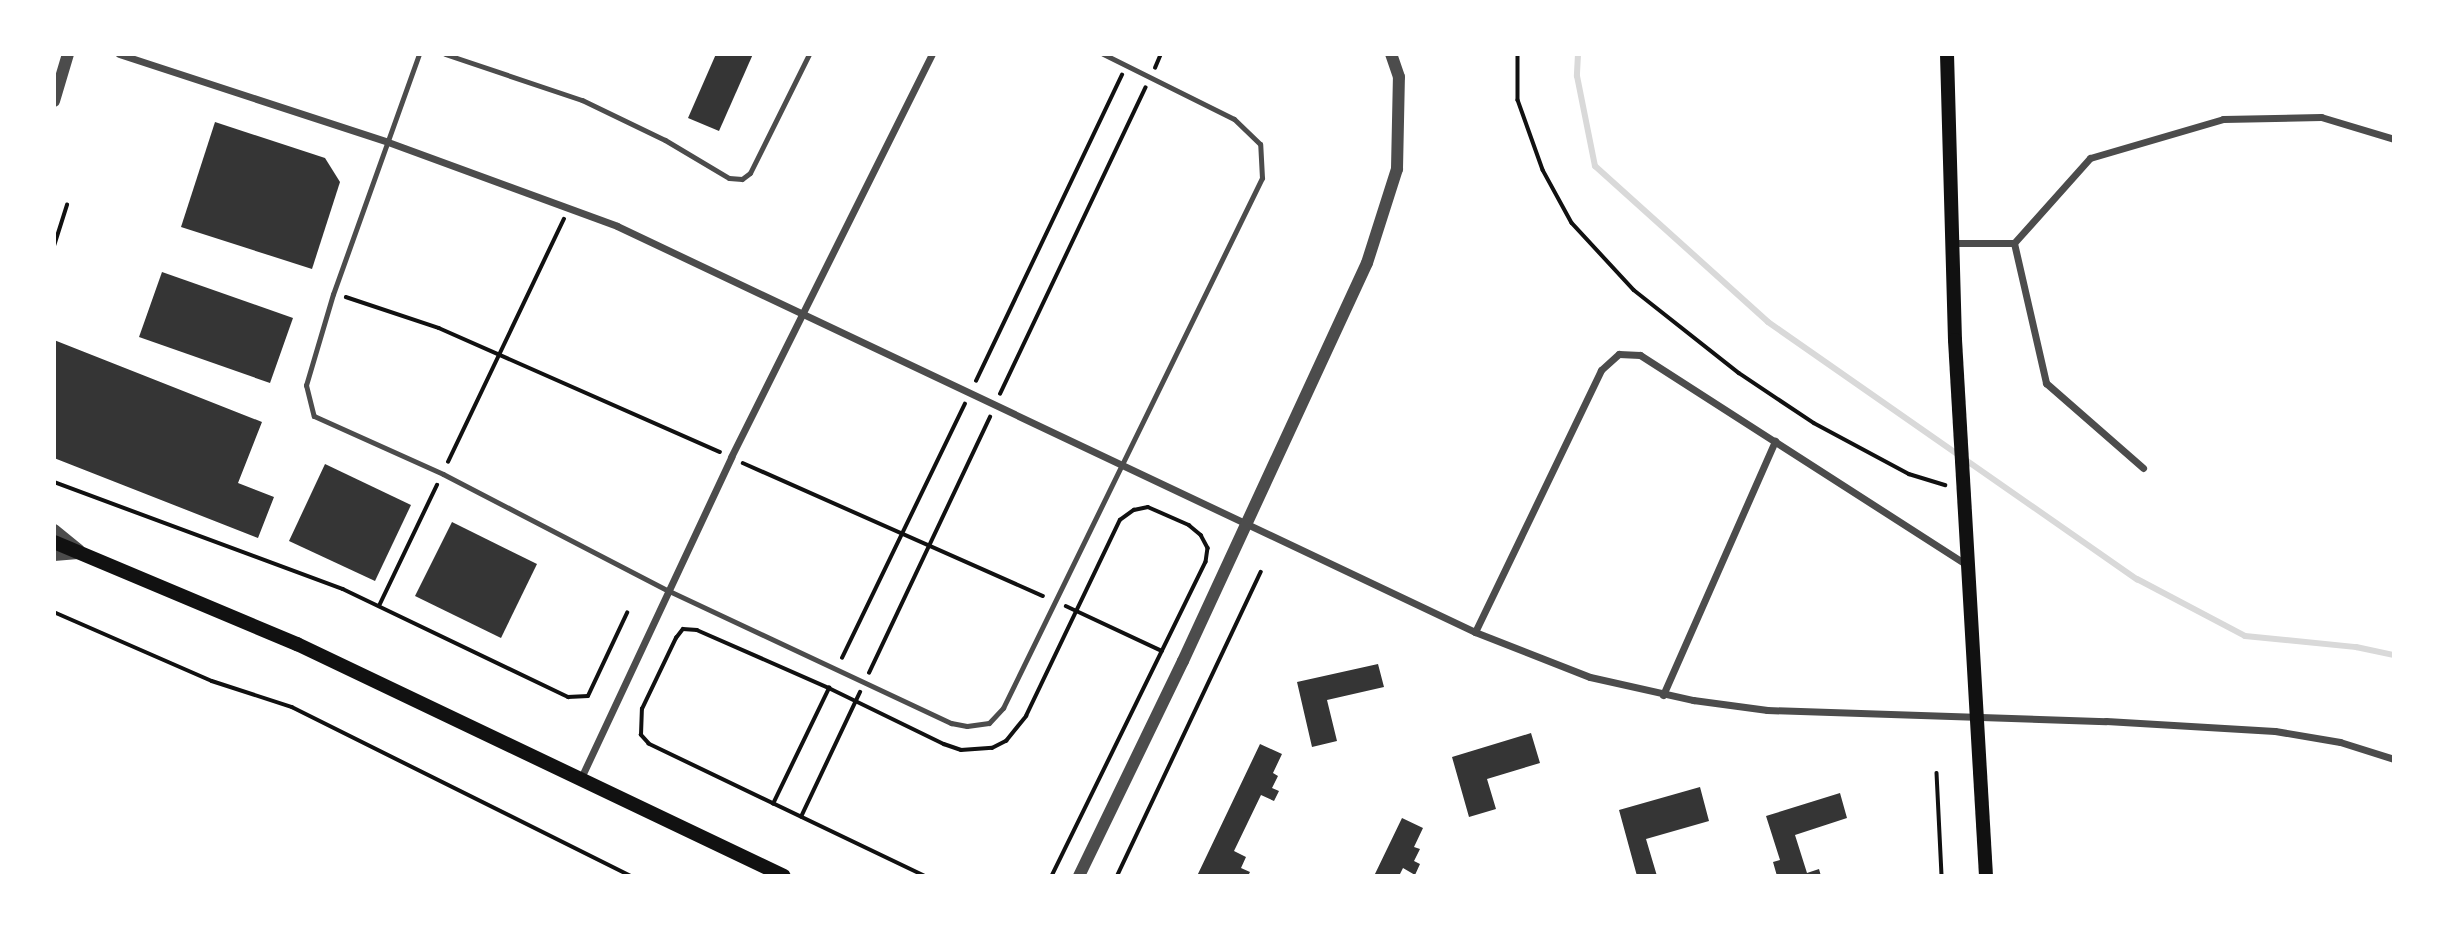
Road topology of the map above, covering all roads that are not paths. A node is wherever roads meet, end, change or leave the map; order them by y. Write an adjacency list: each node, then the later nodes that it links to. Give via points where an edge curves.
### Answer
1 (68, 54): 10 (street)
2 (119, 54): 12 (street)
3 (419, 54): 12 (lane)
4 (446, 54): 5 (lane, via 582,100 729,177 742,178 750,173)
5 (809, 54)
6 (932, 54): 15 (street)
7 (1103, 54): 17 (lane, via 1234,119 1260,145 1262,178)
8 (1391, 54): 19 (street, via 1399,77 1397,169 1367,263)
9 (1947, 54): 13 (main road)
10 (54, 101)
11 (2394, 139): 14 (street, via 2321,117 2223,119 2090,158)
12 (388, 142): 15 (street, via 617,226); 25 (lane, via 333,294 306,385 314,416 443,474)
13 (1952, 243): 14 (street); 24 (main road)
14 (2014, 243): 18 (street, via 2046,383)
15 (802, 314): 17 (street); 25 (street)
16 (1775, 441): 24 (street); 26 (street, via 1640,355 1619,354 1601,370); 27 (street)
17 (1122, 465): 19 (street); 25 (lane, via 1003,708 989,723 951,723)
18 (2143, 468)
19 (1248, 522): 26 (street); 32 (street)
20 (54, 530): 22 (street)
21 (54, 542): 22 (main road)
22 (82, 553): 23 (street); 30 (main road, via 297,644)
23 (54, 555)
24 (1966, 564): 28 (main road)
25 (667, 590): 30 (street)
26 (1475, 632): 27 (street, via 1578,673)
27 (1663, 695): 28 (street, via 1767,710)
28 (1977, 716): 29 (street, via 2275,731 2340,743); 33 (main road)
29 (2394, 760)
30 (580, 780): 31 (main road)
31 (784, 876)
32 (1079, 876)
33 (1986, 876)

